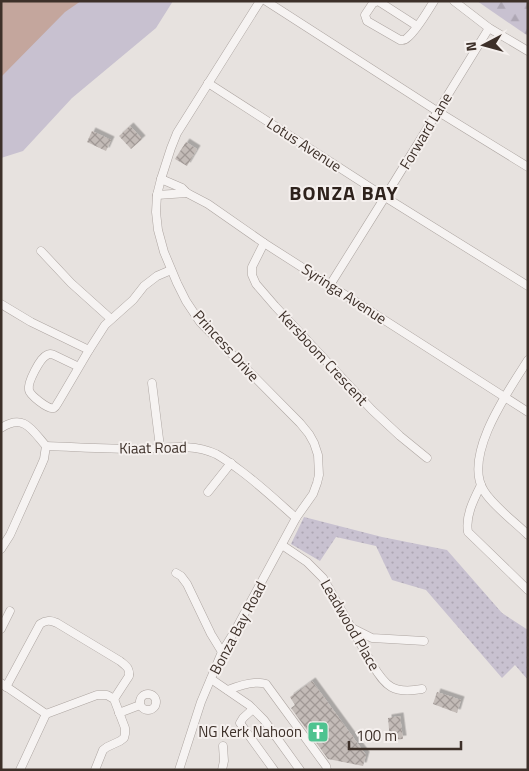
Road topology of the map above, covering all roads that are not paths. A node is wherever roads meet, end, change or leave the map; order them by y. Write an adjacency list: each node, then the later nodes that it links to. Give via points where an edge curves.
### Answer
1 (260, 1): 8 (street, Princess Drive)
2 (266, 1): 9 (street)
3 (434, 1): 5 (street)
4 (454, 1): 6 (street)
5 (417, 26): 5 (street, via 407,40 400,40 367,21 365,15 373,3 378,2)
6 (490, 28): 7 (street); 9 (street, Forward Lane)
7 (528, 51)
8 (208, 83): 11 (street, Princess Drive, via 177,133); 14 (street, Lotus Avenue)
9 (437, 111): 10 (street); 14 (street, Forward Lane)
10 (528, 167)
11 (161, 179): 12 (street, Syringa Avenue); 13 (street, Princess Drive)
12 (187, 193): 13 (street); 15 (street, Syringa Avenue)
13 (157, 194): 17 (street, Princess Drive, via 158,230)
14 (386, 197): 18 (street, Forward Lane); 19 (street, Lotus Avenue)
15 (264, 244): 18 (street, Syringa Avenue); 31 (street, Kersboom Crescent, via 252,267 256,284 372,410)
16 (42, 251): 21 (street)
17 (171, 270): 21 (street, via 149,282); 35 (street, Princess Drive, via 200,322 300,423 314,443 319,475 313,494)
18 (330, 285): 26 (street, Syringa Avenue)
19 (528, 286)
20 (1, 304): 22 (street)
21 (111, 319): 22 (street)
22 (89, 350): 24 (street)
23 (528, 360): 26 (street)
24 (79, 367): 24 (street, via 54,408 30,393 30,381 46,355 54,355)
25 (152, 383): 30 (street)
26 (504, 397): 27 (street, Syringa Avenue); 33 (street, via 483,443 478,472)
27 (528, 412)
28 (1, 428): 29 (street, via 21,422)
29 (46, 446): 30 (street, Kiaat Road); 38 (street, via 41,466)
30 (160, 447): 32 (street, Kiaat Road, via 198,448)
31 (427, 458)
32 (231, 463): 34 (street); 35 (street, Kiaat Road)
33 (481, 485): 36 (street, via 494,504); 40 (street, via 471,508 468,532)
34 (208, 492)
35 (296, 518): 37 (street, Bonza Bay Road)
36 (528, 535)
37 (282, 545): 42 (street, Leadwood Place, via 324,578); 45 (street, Bonza Bay Road)
38 (1, 549)
39 (176, 573): 45 (street, via 187,584)
40 (528, 590)
41 (10, 610): 43 (street)
42 (350, 627): 44 (street, via 372,638); 48 (street, Leadwood Place, via 387,685 396,690)
43 (1, 629)
44 (424, 641)
45 (222, 652): 46 (street, Bonza Bay Road)
46 (211, 679): 49 (street); 58 (street, Bonza Bay Road)
47 (4, 685): 50 (street, via 40,624 50,621 127,667 129,676); 54 (street)
48 (422, 689)
49 (228, 690): 52 (street); 62 (street, via 248,684 266,684)
50 (114, 699): 53 (street); 54 (street, via 106,694 97,694)
51 (140, 705): 53 (street)
52 (253, 709): 60 (street, via 240,723); 61 (street)
53 (119, 713): 57 (street, via 125,728 124,738 103,750)
54 (46, 714): 56 (street)
55 (223, 746): 59 (street)
56 (20, 770)
57 (95, 770)
58 (179, 770)
59 (222, 770)
60 (274, 770)
61 (300, 770)
62 (327, 770)

